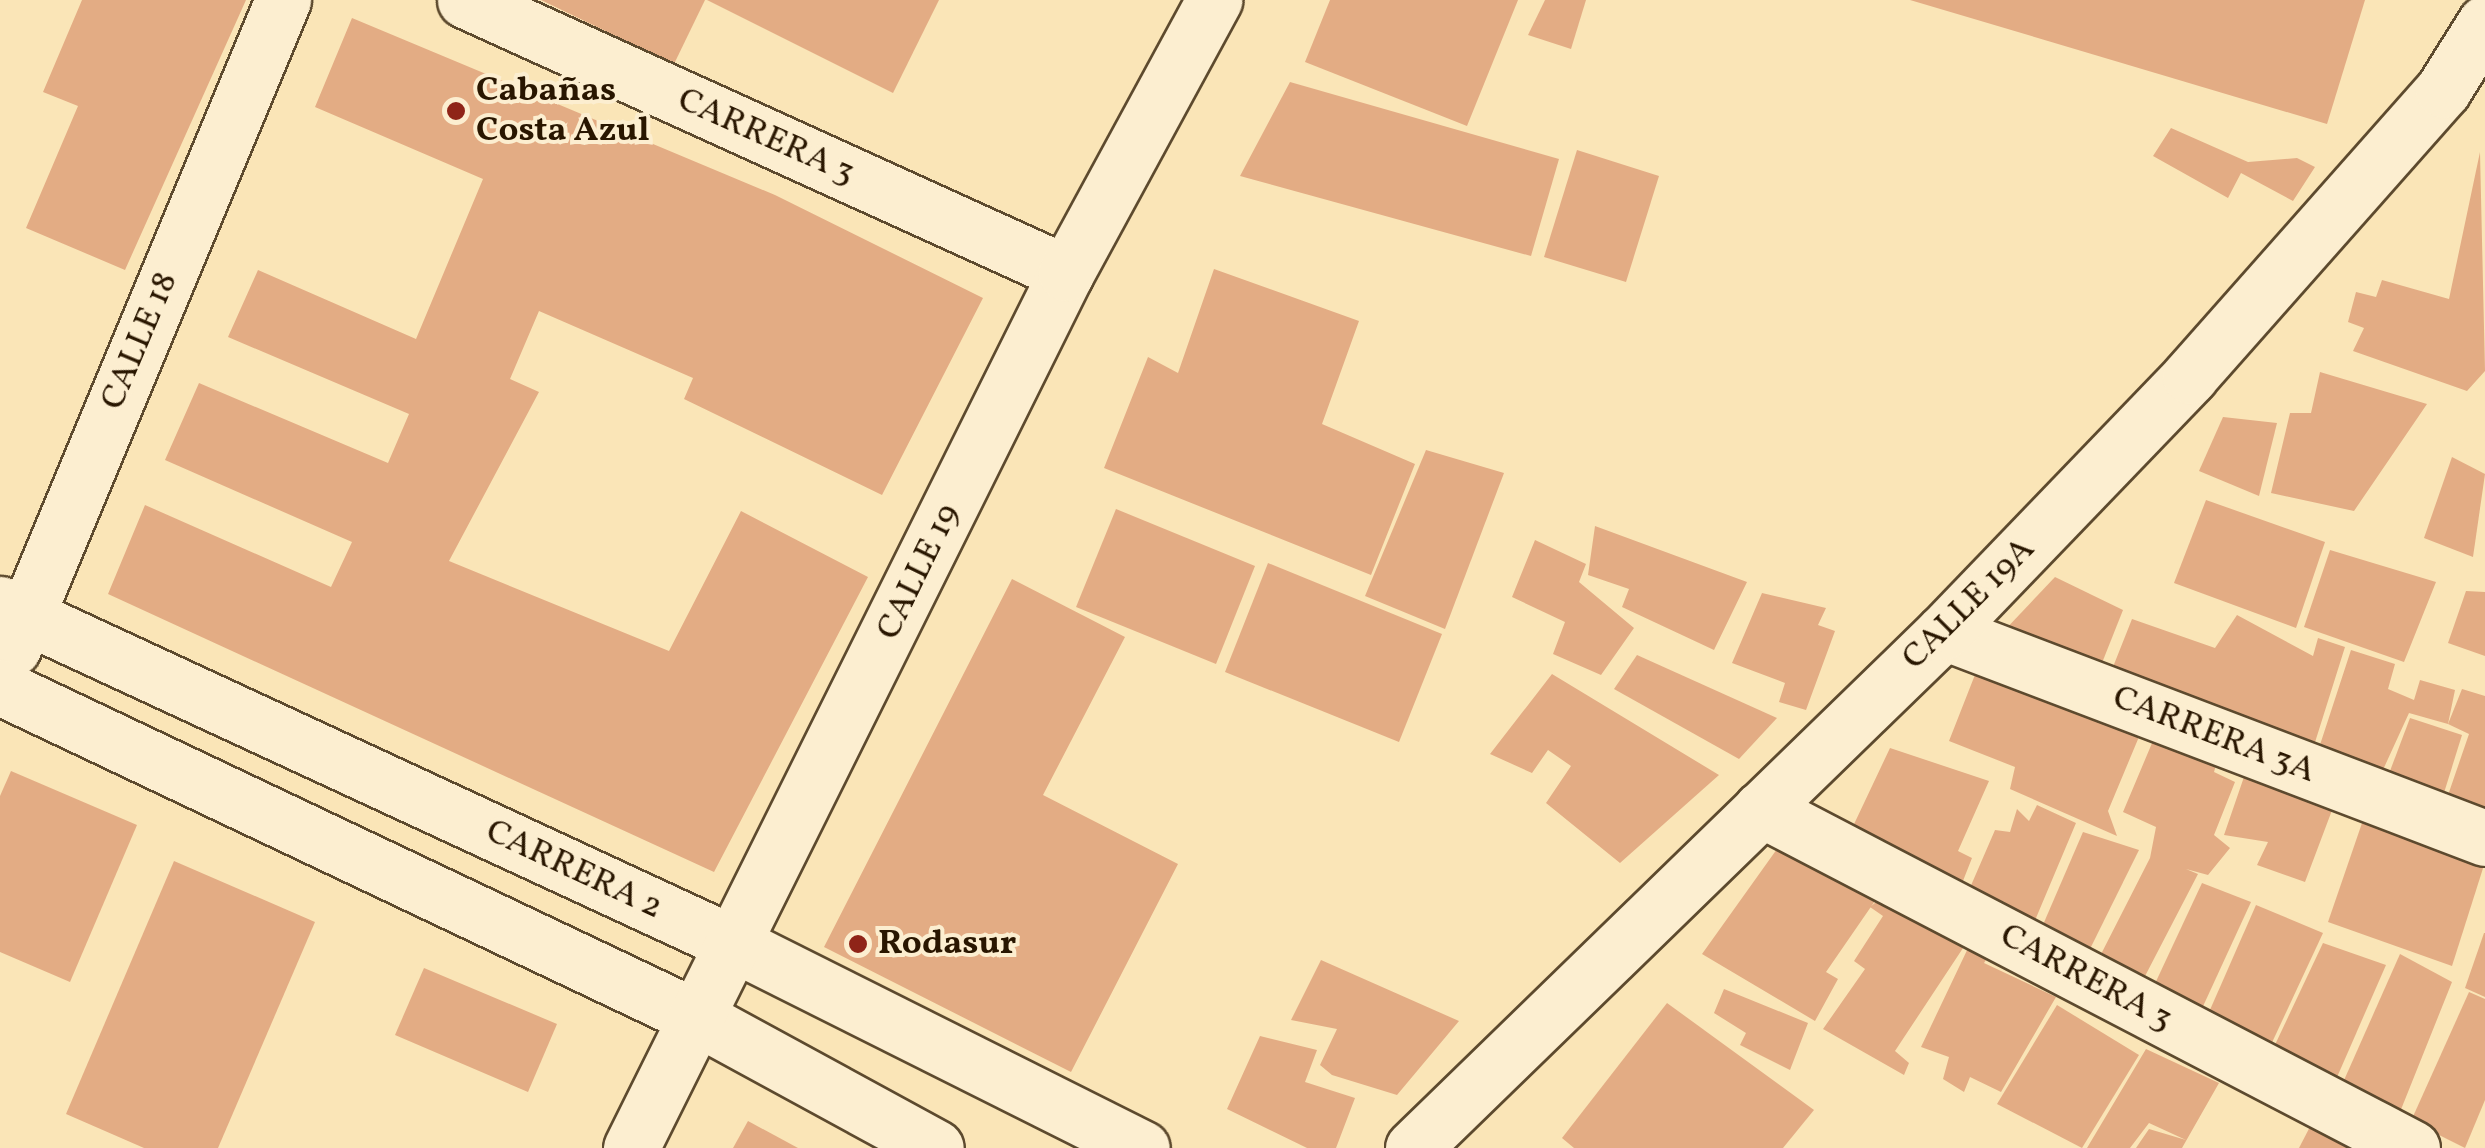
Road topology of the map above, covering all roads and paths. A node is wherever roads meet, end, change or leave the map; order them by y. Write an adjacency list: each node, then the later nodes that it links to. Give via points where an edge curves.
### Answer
1 (282, 0): 6 (street, CALLE 18)
2 (465, 0): 5 (street, CARRERA 3)
3 (1214, 0): 5 (street, CALLE 19)
4 (2485, 23): 7 (street, CALLE 19A, via 2443,90 2190,376)
5 (1066, 274): 11 (street, CALLE 19)
6 (12, 610): 8 (street, CALLE 18); 11 (street, CARRERA 2)
7 (1944, 632): 9 (street, CALLE 19A); 10 (street, CARRERA 3A)
8 (0, 685): 12 (street)
9 (1760, 808): 16 (street, CALLE 19A); 17 (street, CARRERA 3)
10 (2485, 838)
11 (734, 944): 12 (street, CALLE 19); 15 (street, CARRERA 2)
12 (696, 1018): 13 (street, CALLE 19); 14 (street)
13 (631, 1148)
14 (936, 1148)
15 (1142, 1148)
16 (1414, 1148)
17 (2412, 1148)

